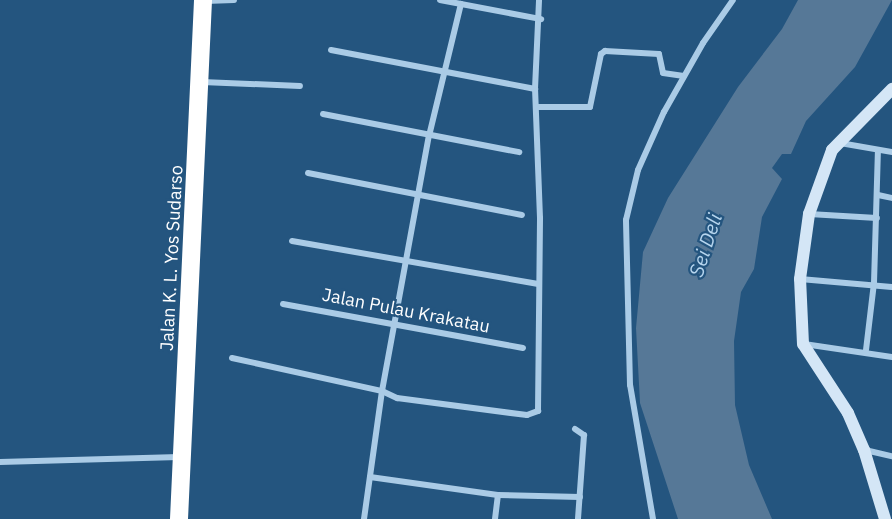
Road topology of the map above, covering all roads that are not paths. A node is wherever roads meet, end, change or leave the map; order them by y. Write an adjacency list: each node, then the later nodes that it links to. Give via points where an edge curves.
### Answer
1 (234, 0): 5 (street)
2 (445, 0): 6 (street)
3 (540, 0): 7 (street)
4 (733, 0): 10 (street)
5 (203, 1): 11 (highway, Jalan K. L. Yos Sudarso)
6 (462, 4): 7 (street); 9 (street)
7 (541, 19): 13 (street)
8 (331, 50): 9 (street)
9 (447, 69): 13 (street); 17 (street)
10 (684, 76): 15 (street, via 663,73 659,54 605,51 601,54 590,107); 56 (street, via 638,170 626,220 630,386)
11 (202, 81): 12 (street); 46 (highway, Jalan K. L. Yos Sudarso)
12 (300, 86)
13 (535, 89): 15 (street)
14 (890, 95): 18 (street)
15 (537, 107): 32 (street)
16 (323, 114): 17 (street)
17 (429, 136): 20 (street); 23 (street)
18 (839, 143): 19 (street); 26 (street, via 832,150)
19 (878, 150): 21 (street); 24 (street)
20 (519, 152)
21 (892, 152)
22 (308, 173): 23 (street)
23 (420, 194): 27 (street); 30 (street)
24 (878, 195): 25 (street); 28 (street)
25 (892, 198)
26 (809, 214): 28 (street); 31 (street)
27 (522, 215)
28 (877, 218): 33 (street)
29 (292, 241): 30 (street)
30 (408, 261): 32 (street); 36 (street)
31 (800, 279): 33 (street); 37 (street)
32 (538, 284): 42 (street, via 540,350 536,414 398,398)
33 (874, 284): 34 (street); 39 (street)
34 (892, 287)
35 (283, 304): 36 (street, Jalan Pulau Krakatau)
36 (395, 323): 38 (street, Jalan Pulau Krakatau); 42 (street)
37 (803, 344): 39 (street); 44 (street, via 848,413)
38 (523, 348)
39 (866, 350): 40 (street)
40 (892, 357)
41 (232, 358): 42 (street)
42 (382, 391): 48 (street)
43 (575, 429): 50 (street, via 584,435)
44 (864, 450): 45 (street); 51 (street)
45 (892, 456)
46 (183, 457): 47 (street); 52 (highway, Jalan K. L. Yos Sudarso)
47 (0, 462)
48 (370, 477): 49 (street); 53 (street)
49 (498, 495): 50 (street); 54 (street)
50 (580, 497): 55 (street)
51 (887, 517)
52 (179, 519)
53 (364, 519)
54 (495, 519)
55 (578, 519)
56 (654, 519)

